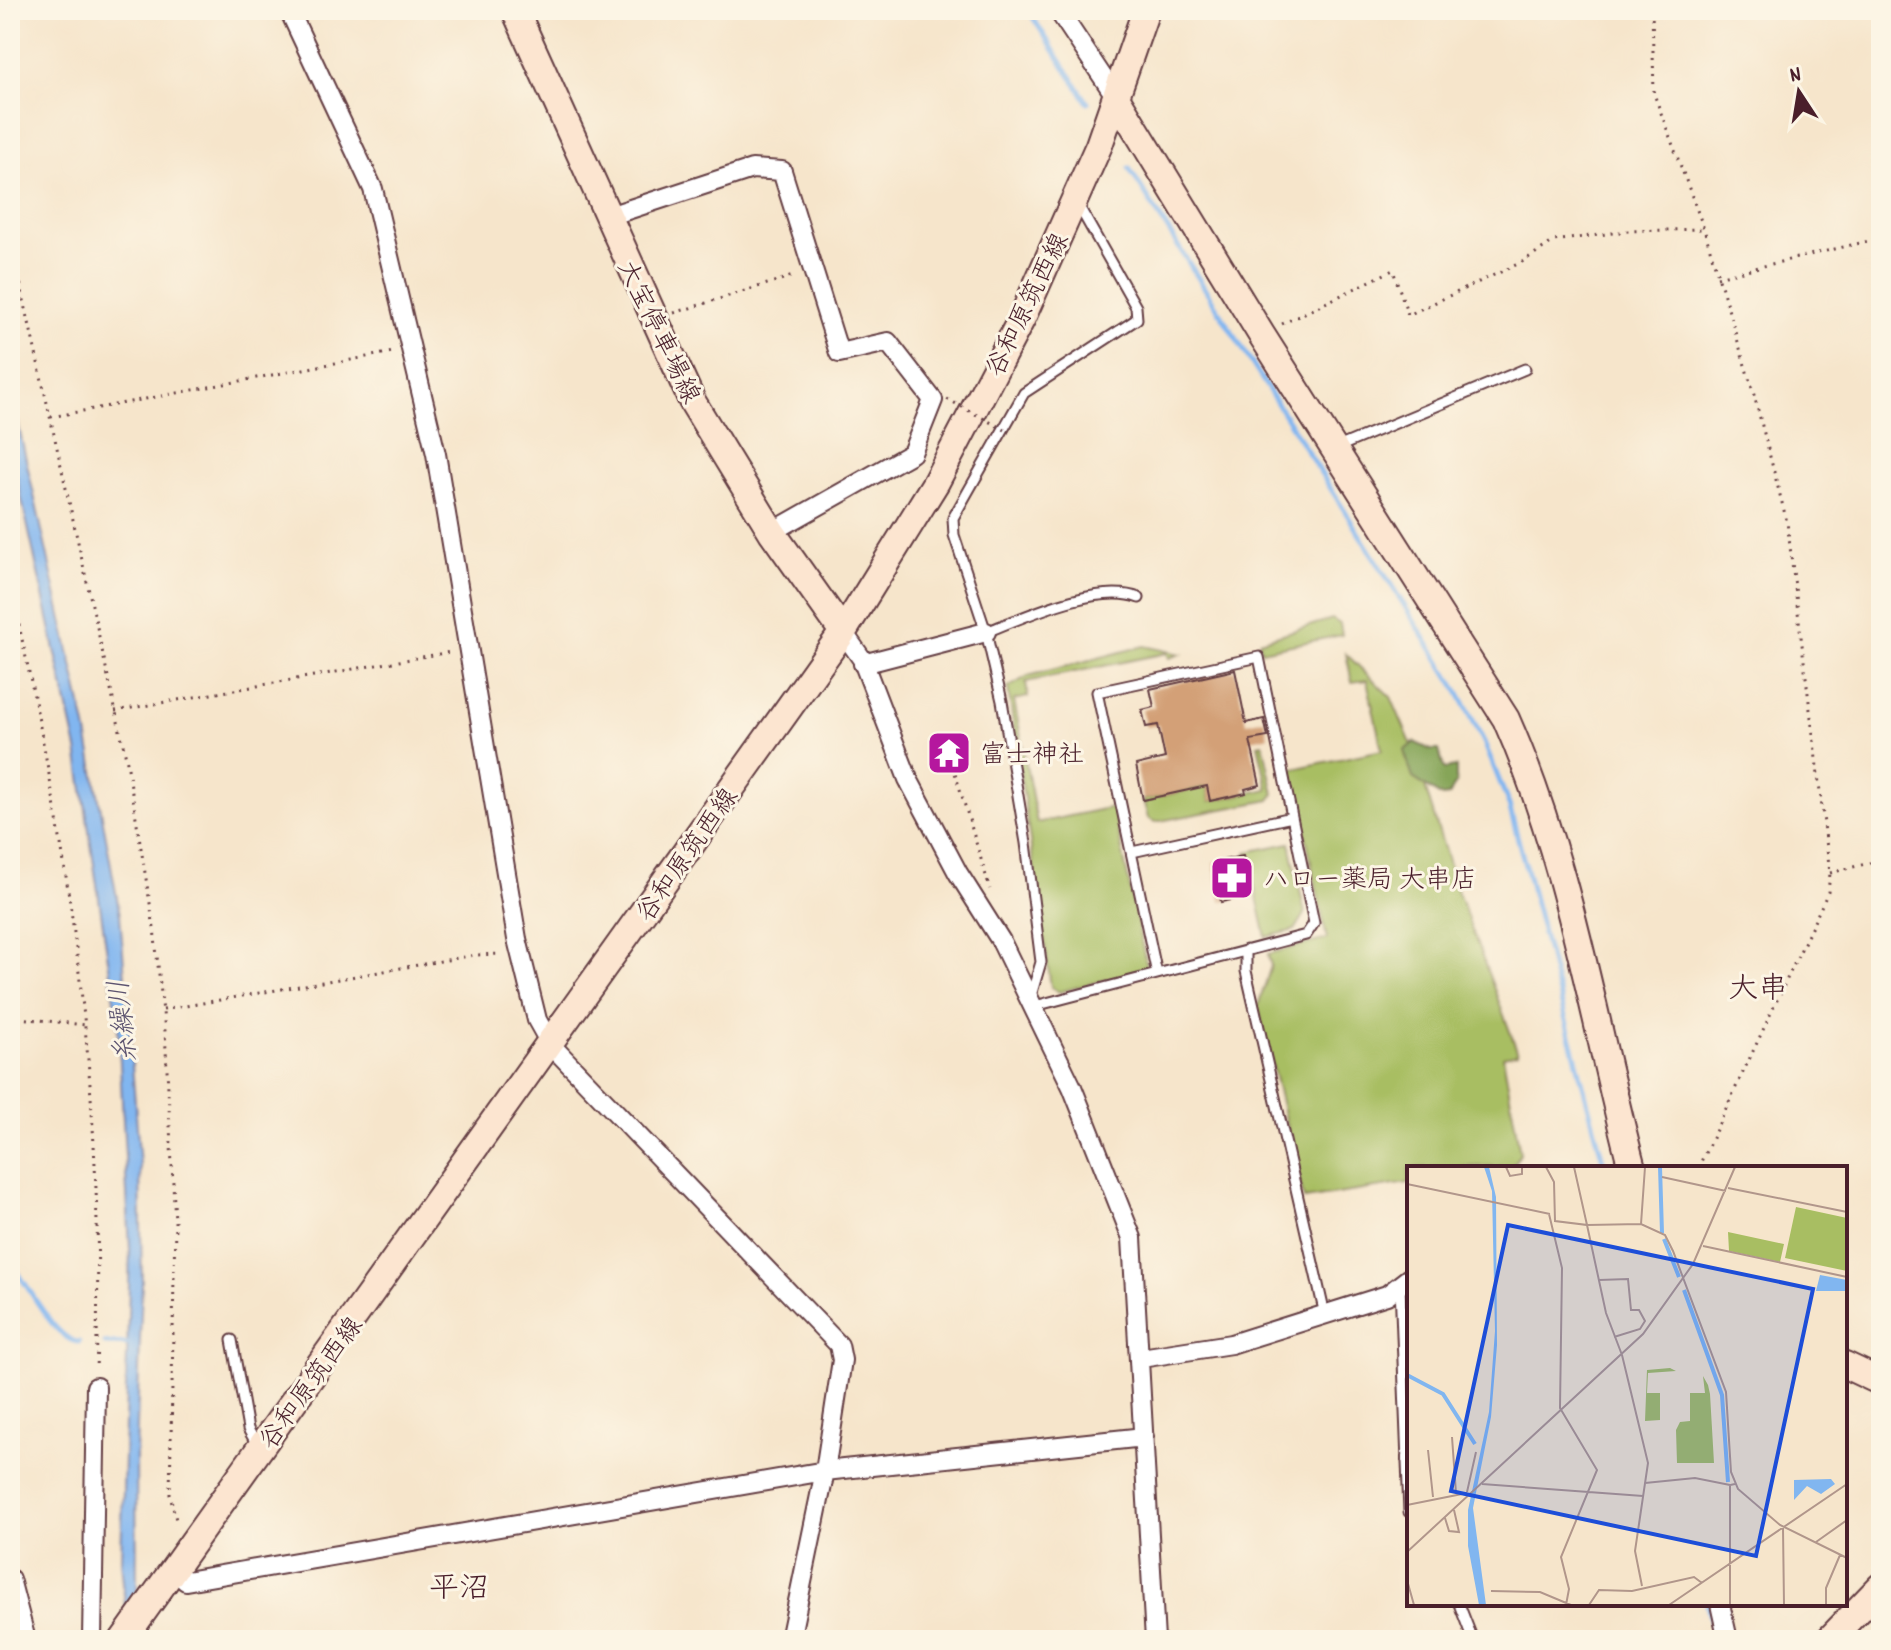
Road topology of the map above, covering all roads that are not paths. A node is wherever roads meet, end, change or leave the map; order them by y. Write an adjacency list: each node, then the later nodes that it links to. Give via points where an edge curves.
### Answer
1 (289, 10): 20 (street, via 373,189 436,454 520,951 537,1020)
2 (515, 10): 7 (main road, 大宝停車場線)
3 (1058, 10): 5 (street)
4 (1146, 10): 5 (main road, 谷和原筑西線)
5 (1116, 97): 6 (main road, 谷和原筑西線); 9 (main road)
6 (1075, 200): 12 (main road, 谷和原筑西線, via 1022,318 936,482); 13 (lane, via 1136,307 1137,319 1024,393 953,518)
7 (606, 217): 10 (main road, 大宝停車場線, via 692,401); 10 (street, via 752,169 782,171 839,353 888,342 933,400 912,453)
8 (1525, 369): 9 (lane)
9 (1334, 448): 21 (main road, via 1474,666 1531,774)
10 (772, 532): 12 (main road, 大宝停車場線)
11 (1139, 598): 13 (lane, via 1127,593 1033,612)
12 (843, 632): 14 (street); 20 (main road, 谷和原筑西線)
13 (986, 632): 14 (street); 19 (lane, via 1026,843 1041,962)
14 (863, 664): 19 (street, via 895,753 958,873 1001,941)
15 (1292, 817): 16 (lane); 16 (lane, via 1259,657 1097,692); 17 (lane, via 1314,923 1306,935)
16 (1132, 852): 18 (lane)
17 (1246, 950): 18 (lane); 23 (lane, via 1246,971)
18 (1157, 974): 19 (lane)
19 (1030, 1004): 25 (street, via 1072,1087 1132,1238)
20 (551, 1045): 31 (main road, 谷和原筑西線); 32 (street, via 839,1345 842,1360)
21 (1632, 1166)
22 (1404, 1282): 23 (street, via 1387,1295); 29 (lane)
23 (1325, 1315): 25 (street, via 1231,1344)
24 (232, 1340): 31 (lane, via 248,1429)
25 (1141, 1358): 30 (street)
26 (1847, 1366): 27 (main road)
27 (1881, 1382)
28 (96, 1387): 39 (street)
29 (1407, 1420)
30 (1144, 1437): 32 (street); 42 (street)
31 (261, 1450): 33 (main road, 谷和原筑西線)
32 (825, 1471): 33 (street, via 186,1581); 41 (street)
33 (175, 1571): 40 (main road, 谷和原筑西線)
34 (10, 1579): 38 (street)
35 (1881, 1586): 45 (main road)
36 (1460, 1606): 43 (lane)
37 (1720, 1606): 44 (street)
38 (26, 1640)
39 (92, 1640)
40 (123, 1640)
41 (790, 1640)
42 (1155, 1640)
43 (1473, 1640)
44 (1728, 1640)
45 (1829, 1640)

